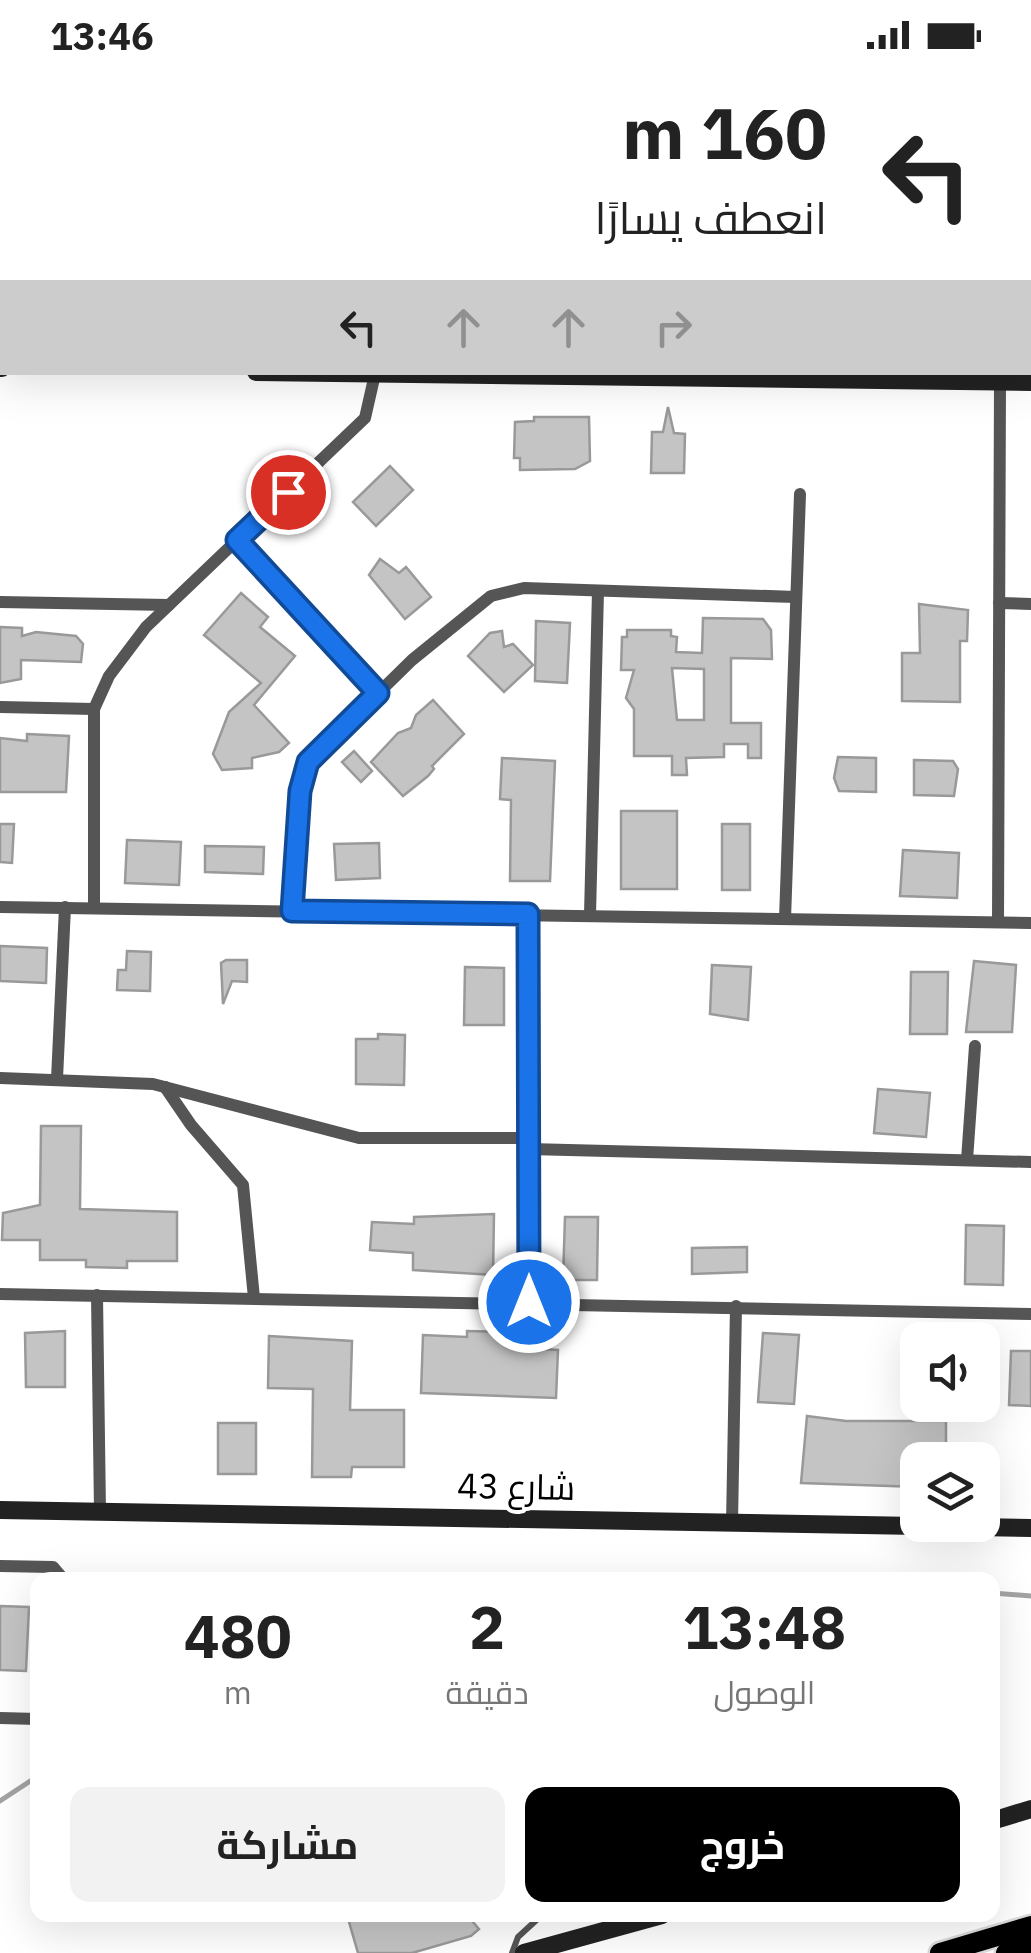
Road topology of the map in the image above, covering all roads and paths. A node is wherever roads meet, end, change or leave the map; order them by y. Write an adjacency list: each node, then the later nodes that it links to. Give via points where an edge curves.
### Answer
1 (374, 375): 7 (street, via 365,418)
2 (528, 375): 3 (street)
3 (682, 376): 4 (street)
4 (1000, 382): 5 (street); 11 (street)
5 (1031, 382)
6 (800, 494): 9 (street)
7 (237, 540): 13 (street); 14 (street)
8 (598, 591): 9 (street); 14 (street, via 524,588 491,596); 22 (street)
9 (796, 598): 23 (street)
10 (0, 602): 13 (street)
11 (1000, 603): 12 (street); 24 (street)
12 (1031, 604)
13 (169, 605): 16 (street, via 109,676)
14 (378, 693): 20 (street, via 308,762)
15 (0, 707): 16 (street)
16 (94, 709): 19 (street)
17 (0, 907): 18 (street)
18 (65, 907): 19 (street); 28 (street)
19 (94, 908): 20 (street)
20 (292, 911): 21 (street)
21 (528, 914): 22 (street); 30 (street)
22 (590, 916): 23 (street)
23 (786, 919): 24 (street)
24 (998, 922): 25 (street)
25 (1031, 923)
26 (975, 1046): 31 (street)
27 (0, 1078): 28 (street)
28 (57, 1079): 29 (street)
29 (166, 1087): 30 (street, via 358,1138); 35 (street, via 243,1185)
30 (529, 1144): 31 (street); 36 (street)
31 (966, 1160): 32 (street)
32 (1031, 1162)
33 (0, 1294): 34 (street)
34 (97, 1295): 35 (street); 40 (street)
35 (254, 1298): 36 (street)
36 (529, 1302): 37 (street)
37 (736, 1306): 38 (street); 41 (street)
38 (1031, 1314)
39 (0, 1510): 40 (street, شارع 43)
40 (100, 1512): 41 (street, شارع 43)
41 (732, 1523): 42 (street, شارع 43)
42 (1031, 1528)
43 (0, 1566): 44 (street)
44 (57, 1572)
45 (0, 1718): 46 (street)
46 (30, 1719)
47 (1031, 1809): 48 (street)
48 (1000, 1819)
49 (535, 1922): 53 (lane)
50 (637, 1922): 54 (street)
51 (1031, 1926): 55 (main road)
52 (1031, 1946): 56 (main road)
53 (512, 1953)
54 (524, 1953)
55 (940, 1953)
56 (1006, 1953)

